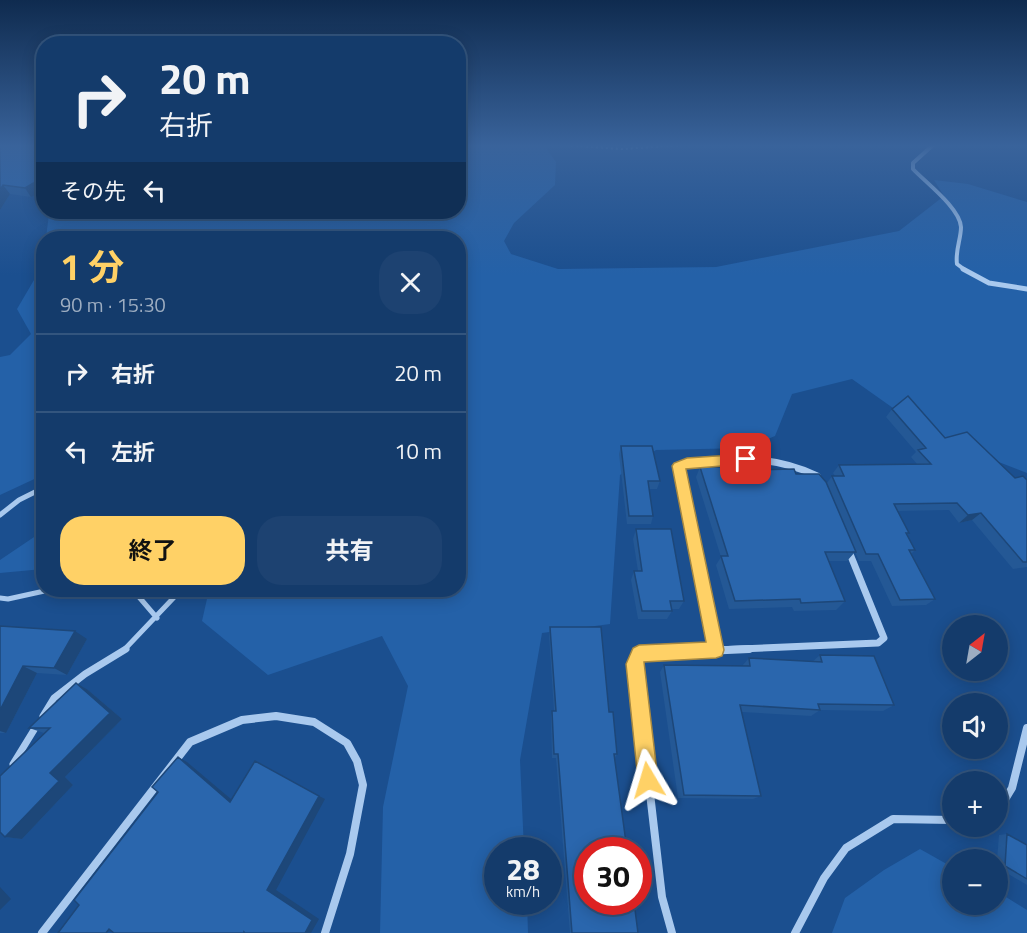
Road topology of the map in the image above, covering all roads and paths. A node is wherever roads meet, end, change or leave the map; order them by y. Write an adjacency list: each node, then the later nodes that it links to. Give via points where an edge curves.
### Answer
1 (933, 189): 2 (street, via 961,224 957,264 979,279)
2 (1027, 289)
3 (821, 483): 12 (street, via 799,466 774,459 678,466)
4 (36, 492): 5 (lane)
5 (0, 515)
6 (846, 542): 12 (street, via 884,638 878,643)
7 (36, 593): 10 (lane)
8 (139, 597): 11 (lane)
9 (175, 597): 11 (lane)
10 (0, 598)
11 (156, 618): 14 (lane, via 123,652 54,698)
12 (716, 650): 19 (street, via 639,654 634,664 662,897)
13 (1027, 728): 15 (street)
14 (8, 769)
15 (1008, 795)
16 (942, 820): 20 (street, via 893,819 846,848 824,878)
17 (42, 933): 18 (street, via 190,742 242,720 276,716 314,722 347,743 363,785 357,821)
18 (325, 933)
19 (672, 933)
20 (795, 933)

